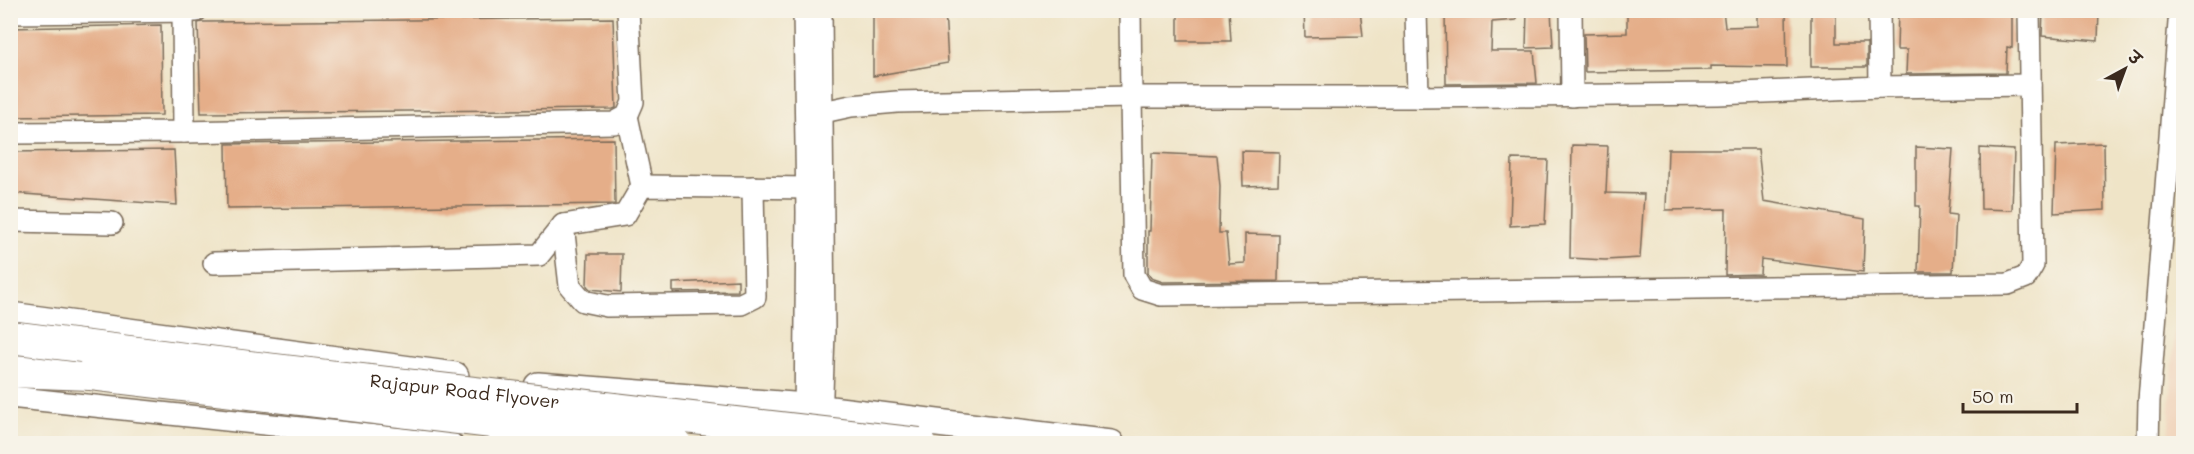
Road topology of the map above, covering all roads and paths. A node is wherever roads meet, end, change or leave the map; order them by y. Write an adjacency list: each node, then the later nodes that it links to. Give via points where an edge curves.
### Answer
1 (197, 10): 11 (street)
2 (628, 10): 19 (street, via 633,102)
3 (804, 10): 24 (street)
4 (821, 10): 18 (street)
5 (1130, 10): 16 (street)
6 (1416, 10): 17 (street)
7 (1571, 10): 15 (street)
8 (1879, 10): 14 (street)
9 (2029, 10): 13 (street)
10 (2180, 10): 42 (street)
11 (183, 11): 12 (street); 20 (street)
12 (10, 13)
13 (2030, 85): 14 (street); 16 (street, via 2031,270 2021,281 2008,284 1912,286 1161,296 1142,289 1134,275)
14 (1880, 87): 15 (street)
15 (1572, 96): 17 (street)
16 (1131, 97): 17 (street); 18 (street, via 897,102)
17 (1418, 97)
18 (823, 112): 34 (street)
19 (627, 116): 20 (street, via 614,123); 22 (street)
20 (184, 132): 21 (street)
21 (10, 134)
22 (642, 186): 23 (street); 27 (street, via 625,215)
23 (753, 188): 24 (street); 27 (street, via 755,297 741,304 607,306 583,301 570,286)
24 (807, 188): 34 (street)
25 (10, 220): 26 (street)
26 (112, 223)
27 (563, 225): 28 (street, via 539,255)
28 (214, 262)
29 (10, 316): 32 (main road)
30 (10, 337): 40 (highway, Rajapur Road Flyover, bridge)
31 (10, 371): 37 (highway, Rajapur Road Flyover, bridge, via 91,374)
32 (556, 387): 34 (main road); 36 (street)
33 (10, 397): 35 (street)
34 (814, 414): 38 (street); 39 (street); 41 (main road)
35 (452, 444)
36 (552, 444)
37 (675, 444)
38 (803, 444)
39 (821, 444)
40 (919, 444)
41 (1111, 444)
42 (2148, 444)

